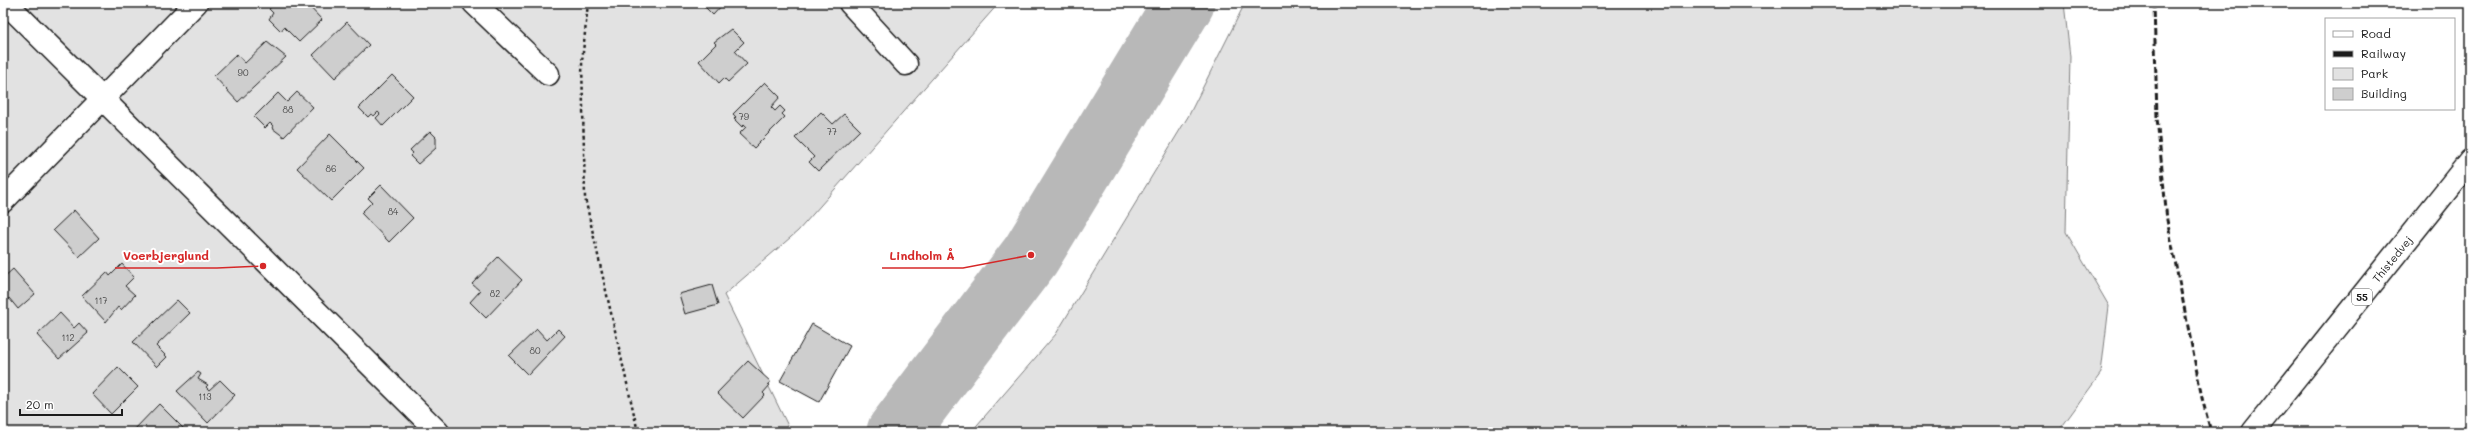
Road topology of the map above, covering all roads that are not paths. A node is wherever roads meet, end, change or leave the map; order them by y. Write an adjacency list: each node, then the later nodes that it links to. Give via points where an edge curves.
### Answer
1 (6, 3): 7 (street)
2 (196, 3): 7 (street)
3 (474, 3): 6 (street)
4 (850, 3): 5 (street)
5 (906, 64)
6 (548, 74)
7 (103, 98): 9 (street); 10 (street)
8 (2470, 161): 11 (street, Thistedvej / 55)
9 (3, 201)
10 (438, 432)
11 (2253, 432)

